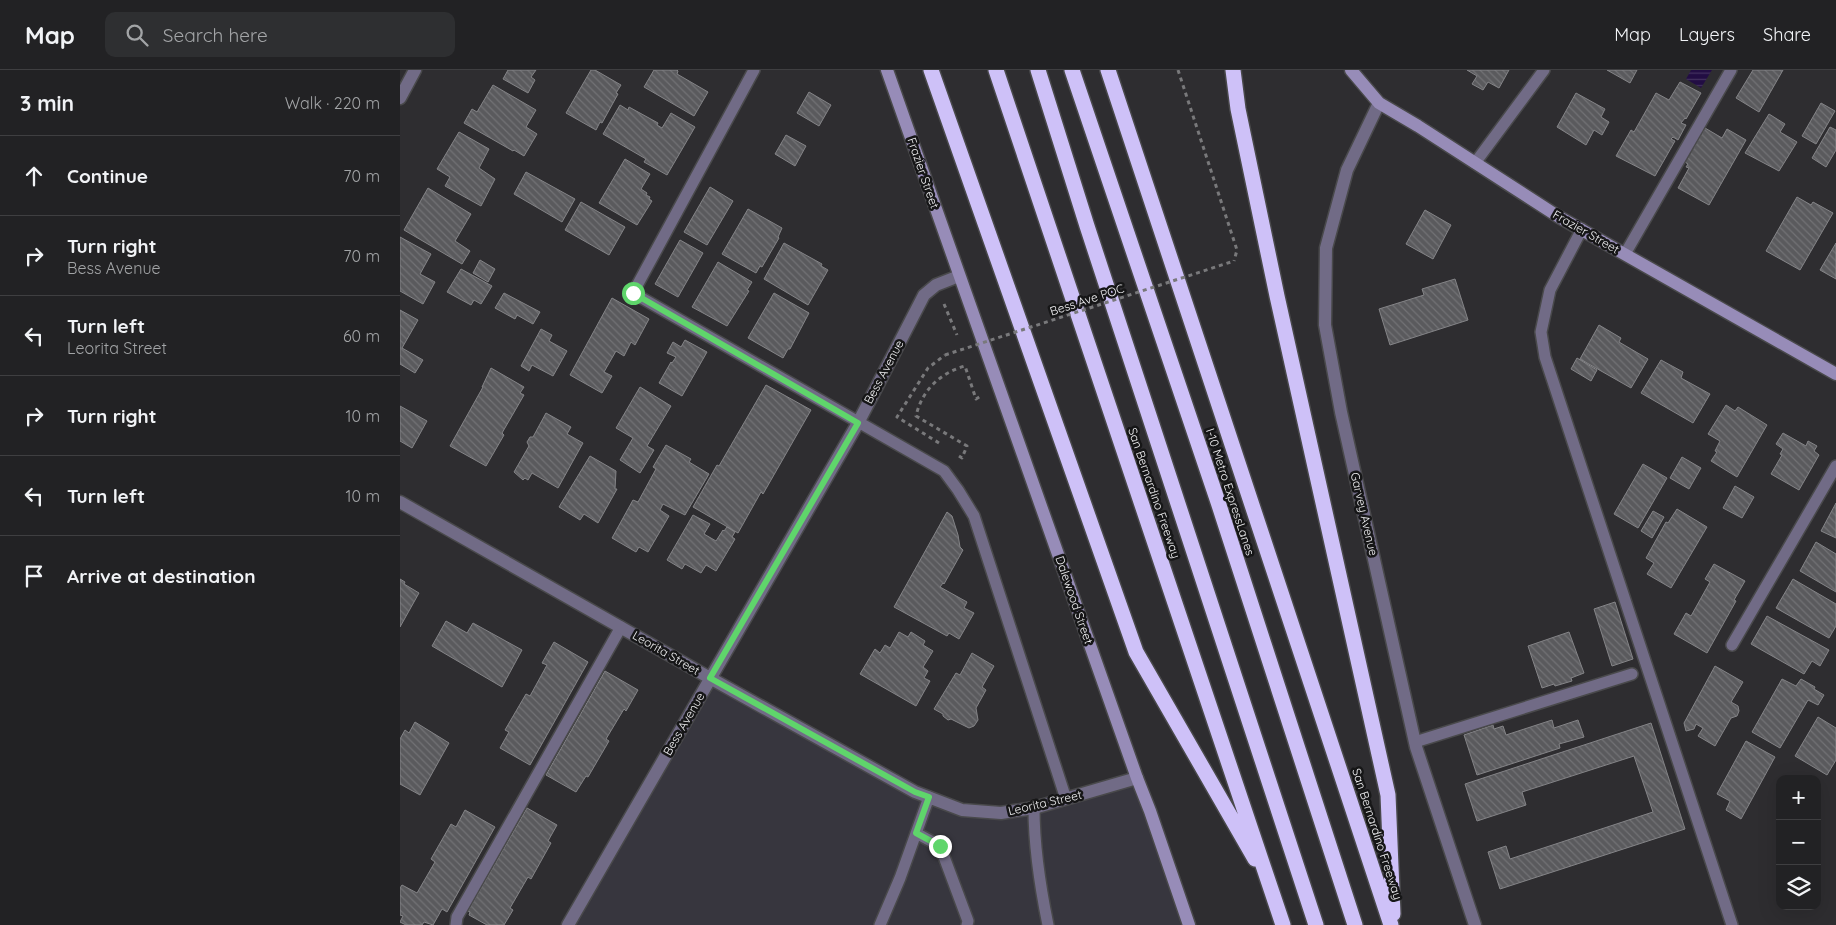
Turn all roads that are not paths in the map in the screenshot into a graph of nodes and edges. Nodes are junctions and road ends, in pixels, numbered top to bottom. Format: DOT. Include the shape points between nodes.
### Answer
graph roads {
  1 [pos="416,70"];
  2 [pos="754,70"];
  3 [pos="887,70"];
  4 [pos="931,70"];
  5 [pos="996,70"];
  6 [pos="1038,70"];
  7 [pos="1072,70"];
  8 [pos="1108,70"];
  9 [pos="1233,70"];
  10 [pos="1351,70"];
  11 [pos="1544,70"];
  12 [pos="1731,70"];
  13 [pos="400,98"];
  14 [pos="1379,103"];
  15 [pos="1475,163"];
  16 [pos="1582,230"];
  17 [pos="1625,254"];
  18 [pos="959,276"];
  19 [pos="1836,374"];
  20 [pos="858,423"];
  21 [pos="1836,466"];
  22 [pos="400,502"];
  23 [pos="621,627"];
  24 [pos="1732,645"];
  25 [pos="1632,674"];
  26 [pos="710,678"];
  27 [pos="1415,742"];
  28 [pos="1137,778"];
  29 [pos="929,797"];
  30 [pos="1066,799"];
  31 [pos="1034,808"];
  32 [pos="916,833"];
  33 [pos="1272,890"];
  34 [pos="456,925"];
  35 [pos="568,925"];
  36 [pos="880,925"];
  37 [pos="967,925"];
  38 [pos="1048,925"];
  39 [pos="1189,925"];
  40 [pos="1283,925"];
  41 [pos="1316,925"];
  42 [pos="1354,925"];
  43 [pos="1392,925"];
  44 [pos="1475,925"];
  45 [pos="1732,925"];
  1 -- 13 [label="street"];
  2 -- 20 [label="lane" via="633,293"];
  3 -- 18 [label="street, Frazier Street"];
  4 -- 33 [label="highway" via="1136,652"];
  5 -- 33 [label="highway, San Bernardino Freeway"];
  6 -- 41 [label="highway"];
  7 -- 42 [label="highway, I-10 Metro ExpressLanes" via="1218,502"];
  8 -- 43 [label="highway, San Bernardino Freeway"];
  9 -- 43 [label="highway" via="1238,109 1277,296 1388,795"];
  10 -- 14 [label="street, Frazier Street"];
  11 -- 15 [label="lane"];
  12 -- 17 [label="lane"];
  14 -- 15 [label="street, Frazier Street"];
  14 -- 27 [label="street, Garvey Avenue" via="1347,170 1326,248 1325,325"];
  15 -- 16 [label="street, Frazier Street"];
  16 -- 17 [label="street, Frazier Street"];
  16 -- 45 [label="lane" via="1550,290 1541,332 1545,357"];
  17 -- 19 [label="street, Frazier Street"];
  18 -- 20 [label="street, Bess Avenue" via="936,285 924,295"];
  18 -- 28 [label="street, Dalewood Street"];
  20 -- 26 [label="street, Bess Avenue"];
  20 -- 30 [label="lane" via="944,471 974,516"];
  21 -- 24 [label="lane"];
  22 -- 23 [label="street, Leorita Street"];
  23 -- 26 [label="street, Leorita Street"];
  23 -- 34 [label="lane" via="462,909"];
  25 -- 27 [label="lane"];
  26 -- 29 [label="street, Leorita Street"];
  26 -- 35 [label="street, Bess Avenue"];
  27 -- 44 [label="street, Garvey Avenue"];
  28 -- 30 [label="street, Leorita Street"];
  28 -- 39 [label="street, Dalewood Street"];
  29 -- 31 [label="street, Leorita Street" via="962,810 1001,813"];
  29 -- 32 [label="lane"];
  30 -- 31 [label="street, Leorita Street"];
  31 -- 38 [label="lane" via="1034,837"];
  32 -- 36 [label="lane"];
  32 -- 37 [label="lane" via="940,846"];
  33 -- 40 [label="highway, San Bernardino Freeway"];
}
